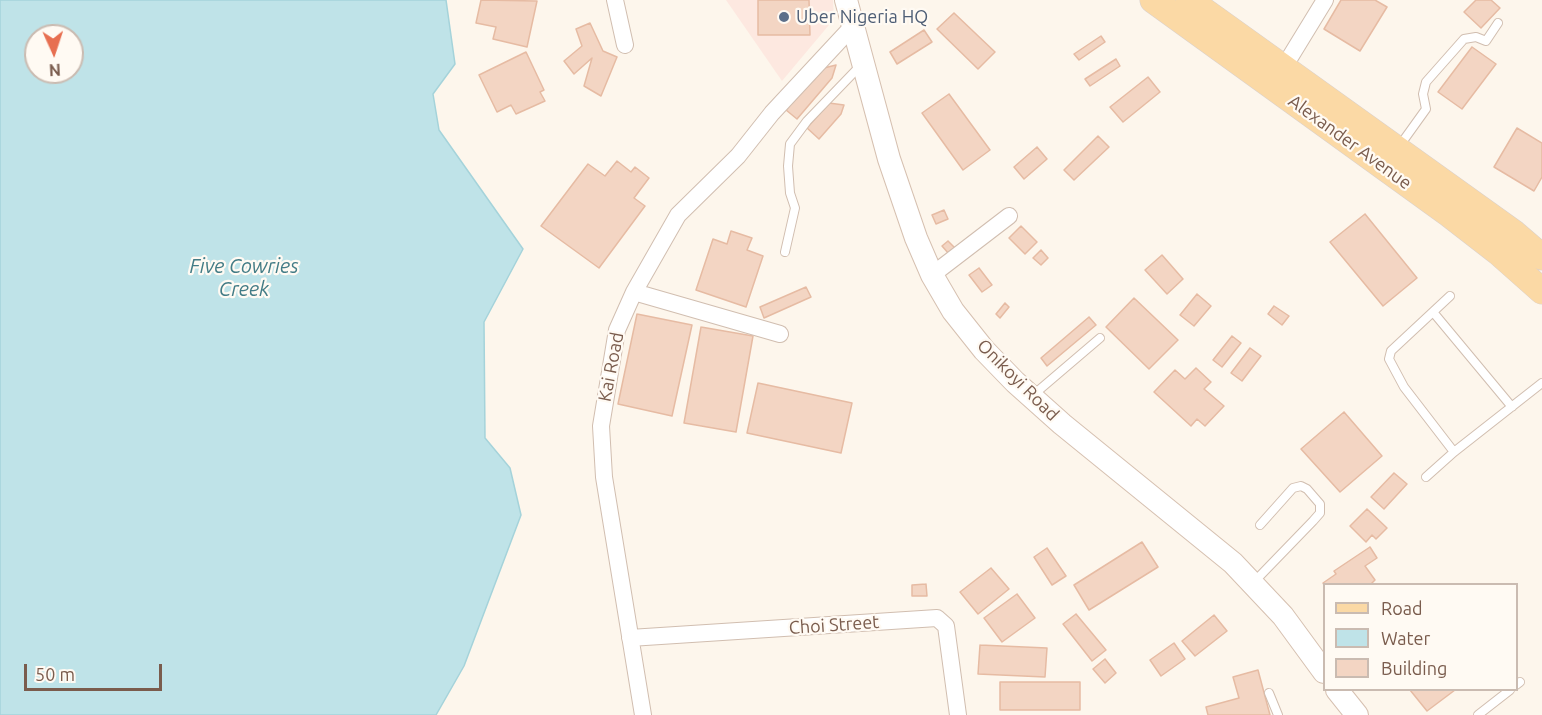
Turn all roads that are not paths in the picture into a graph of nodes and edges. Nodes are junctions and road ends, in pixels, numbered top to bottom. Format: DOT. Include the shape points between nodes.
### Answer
graph roads {
  1 [pos="615,0"];
  2 [pos="846,0"];
  3 [pos="1153,0"];
  4 [pos="1189,0"];
  5 [pos="1325,0"];
  6 [pos="1498,23"];
  7 [pos="852,27"];
  8 [pos="625,45"];
  9 [pos="863,62"];
  10 [pos="1284,67"];
  11 [pos="1396,151"];
  12 [pos="1009,216"];
  13 [pos="1540,251"];
  14 [pos="785,252"];
  15 [pos="932,275"];
  16 [pos="1542,291"];
  17 [pos="634,292"];
  18 [pos="1450,296"];
  19 [pos="1433,312"];
  20 [pos="780,334"];
  21 [pos="1100,338"];
  22 [pos="1542,383"];
  23 [pos="1032,397"];
  24 [pos="1512,406"];
  25 [pos="1454,452"];
  26 [pos="1426,477"];
  27 [pos="1260,525"];
  28 [pos="1253,583"];
  29 [pos="630,638"];
  30 [pos="1323,671"];
  31 [pos="1338,691"];
  32 [pos="1509,691"];
  33 [pos="1269,693"];
  34 [pos="1354,714"];
  35 [pos="643,715"];
  36 [pos="958,715"];
  37 [pos="1278,715"];
  38 [pos="1478,715"];
  1 -- 8 [label="street"];
  2 -- 7 [label="street, Onikoyi Road"];
  3 -- 16 [label="main road, Alexander Avenue" via="1457,220"];
  4 -- 10 [label="main road, Alexander Avenue"];
  5 -- 10 [label="street"];
  6 -- 11 [label="lane" via="1486,40 1464,39 1426,82 1426,108"];
  7 -- 9 [label="street, Onikoyi Road"];
  7 -- 17 [label="street, Kai Road" via="738,156 678,215"];
  9 -- 14 [label="lane" via="790,144 788,175 795,208"];
  9 -- 15 [label="street, Onikoyi Road" via="889,159"];
  10 -- 11 [label="main road, Alexander Avenue"];
  11 -- 13 [label="main road, Alexander Avenue"];
  12 -- 15 [label="street"];
  15 -- 23 [label="street, Onikoyi Road" via="953,311 984,350"];
  17 -- 20 [label="street"];
  17 -- 29 [label="street, Kai Road" via="617,330 601,426 604,477"];
  18 -- 19 [label="lane"];
  19 -- 24 [label="lane"];
  19 -- 25 [label="lane" via="1391,351 1389,359 1404,387"];
  21 -- 23 [label="lane"];
  22 -- 24 [label="lane"];
  23 -- 28 [label="street, Onikoyi Road"];
  24 -- 25 [label="lane"];
  25 -- 26 [label="lane"];
  27 -- 28 [label="lane" via="1293,488 1307,489 1320,504 1320,513"];
  28 -- 30 [label="street, Onikoyi Road"];
  29 -- 35 [label="street, Kai Road"];
  29 -- 36 [label="street, Choi Street" via="937,618 946,626"];
  31 -- 34 [label="street"];
  32 -- 38 [label="lane"];
  33 -- 37 [label="lane"];
}
